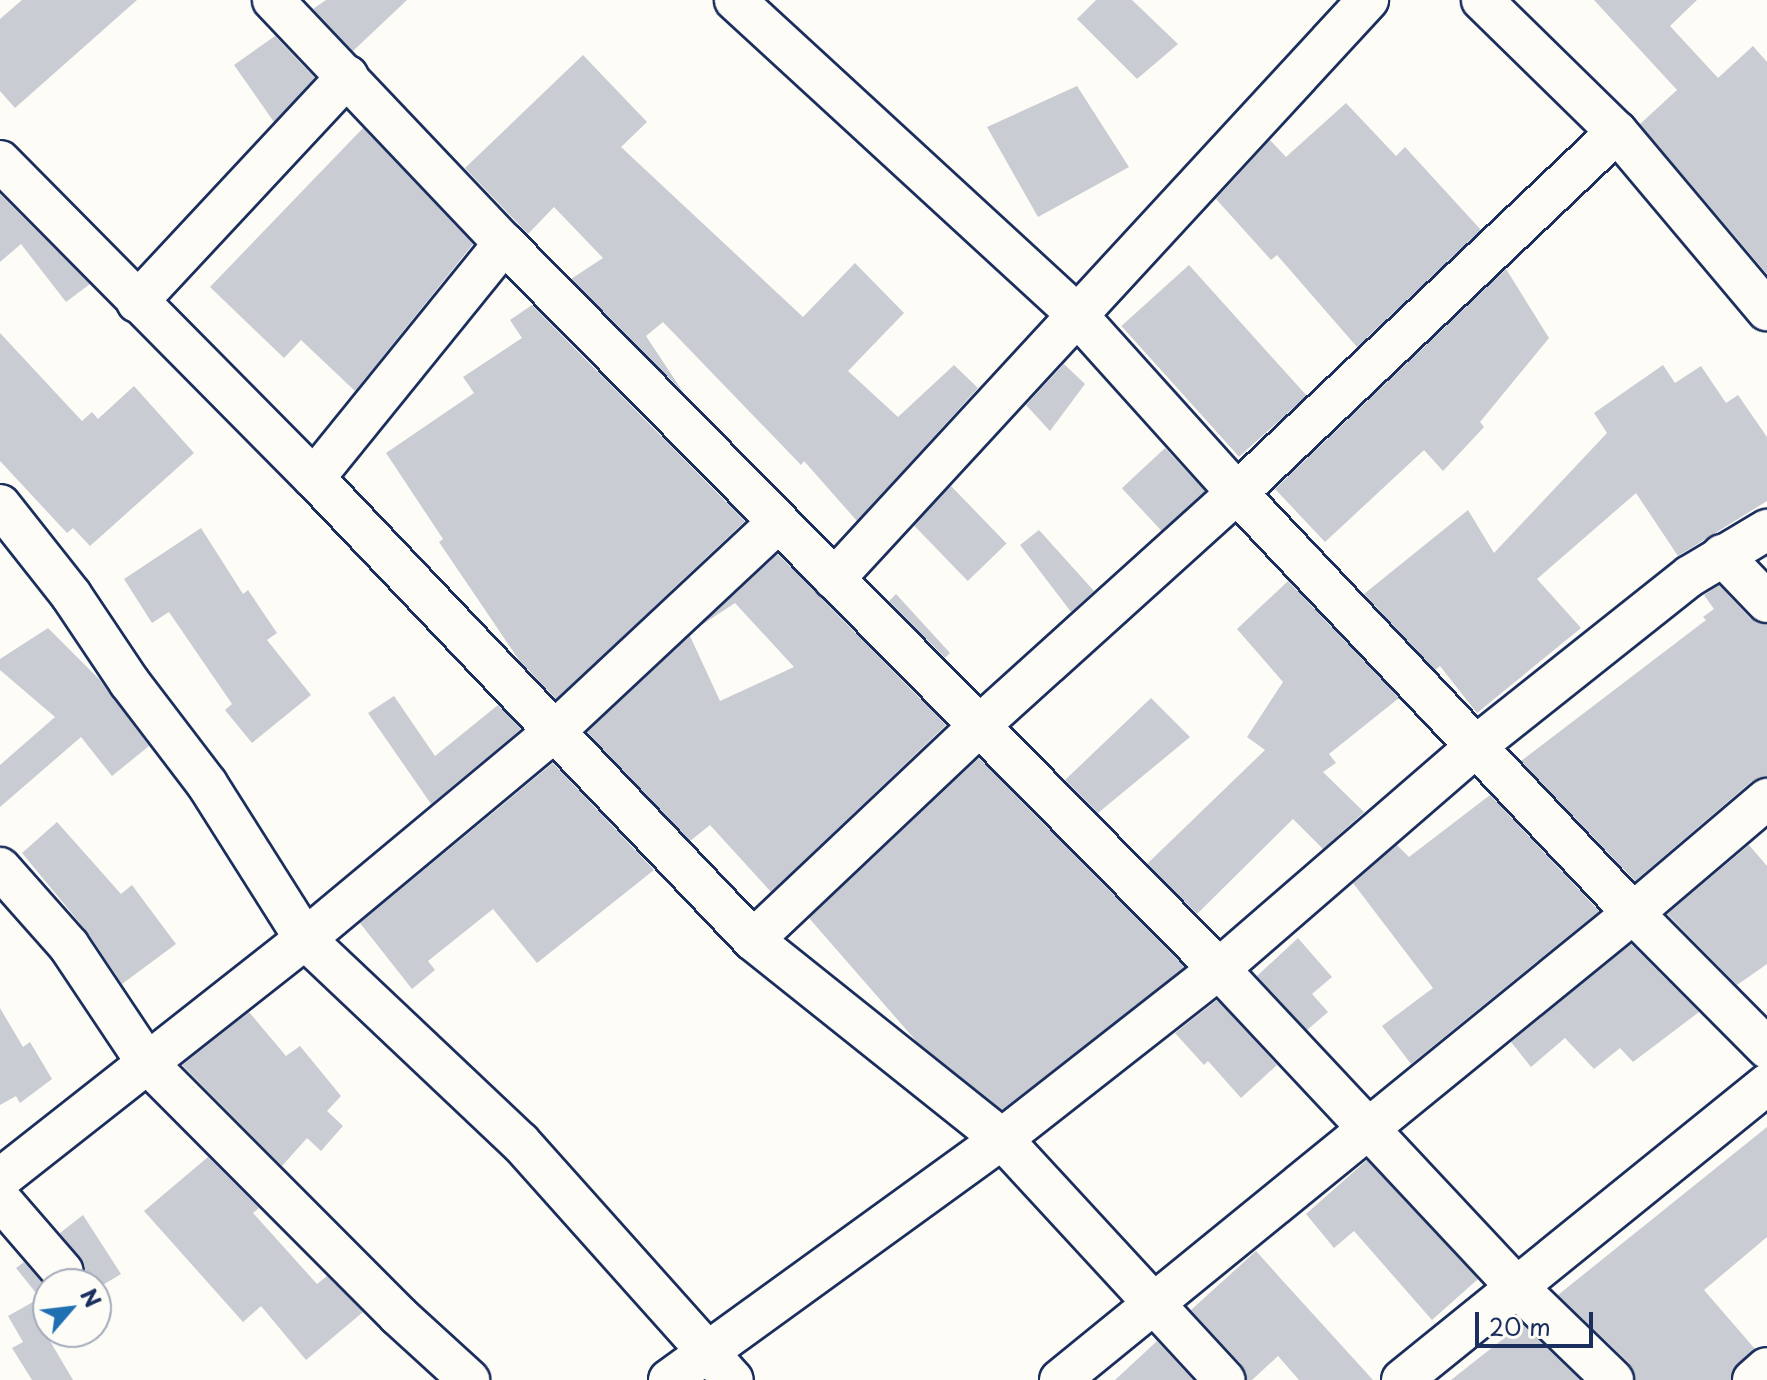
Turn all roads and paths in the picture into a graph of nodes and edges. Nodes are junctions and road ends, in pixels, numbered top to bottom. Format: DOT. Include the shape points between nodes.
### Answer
graph roads {
  1 [pos="273,0"];
  2 [pos="735,0"];
  3 [pos="1368,0"];
  4 [pos="1482,0"];
  5 [pos="348,76"];
  6 [pos="1617,132"];
  7 [pos="0,161"];
  8 [pos="504,243"];
  9 [pos="137,302"];
  10 [pos="1767,310"];
  11 [pos="1076,314"];
  12 [pos="314,478"];
  13 [pos="1237,493"];
  14 [pos="0,505"];
  15 [pos="778,522"];
  16 [pos="1767,530"];
  17 [pos="1722,555"];
  18 [pos="834,579"];
  19 [pos="1767,602"];
  20 [pos="979,726"];
  21 [pos="556,730"];
  22 [pos="1476,746"];
  23 [pos="1767,799"];
  24 [pos="0,868"];
  25 [pos="1633,913"];
  26 [pos="305,939"];
  27 [pos="753,940"];
  28 [pos="1219,969"];
  29 [pos="1767,1048"];
  30 [pos="147,1063"];
  31 [pos="1767,1084"];
  32 [pos="1367,1127"];
  33 [pos="1002,1139"];
  34 [pos="0,1179"];
  35 [pos="0,1199"];
  36 [pos="60,1268"];
  37 [pos="1516,1286"];
  38 [pos="1153,1307"];
  39 [pos="721,1366"];
  40 [pos="1767,1368"];
  41 [pos="469,1380"];
  42 [pos="669,1380"];
  43 [pos="1060,1380"];
  44 [pos="1224,1380"];
  45 [pos="1402,1380"];
  46 [pos="1613,1380"];
  47 [pos="1753,1380"];
  1 -- 5 [label="street"];
  2 -- 11 [label="street"];
  3 -- 11 [label="street"];
  4 -- 6 [label="street"];
  5 -- 8 [label="street"];
  5 -- 9 [label="street"];
  6 -- 10 [label="street"];
  6 -- 13 [label="street"];
  7 -- 9 [label="street"];
  8 -- 12 [label="street"];
  8 -- 15 [label="street"];
  9 -- 12 [label="street"];
  11 -- 13 [label="street"];
  11 -- 18 [label="street"];
  12 -- 21 [label="street"];
  13 -- 20 [label="street"];
  13 -- 22 [label="street"];
  14 -- 26 [label="street" via="207,784"];
  15 -- 18 [label="street"];
  15 -- 21 [label="street"];
  16 -- 17 [label="street"];
  17 -- 19 [label="street"];
  17 -- 22 [label="street"];
  18 -- 20 [label="street"];
  20 -- 27 [label="street"];
  20 -- 28 [label="street"];
  21 -- 26 [label="street"];
  21 -- 27 [label="street"];
  22 -- 25 [label="street"];
  22 -- 28 [label="street"];
  23 -- 25 [label="street"];
  24 -- 30 [label="street" via="69,946"];
  25 -- 29 [label="street"];
  25 -- 32 [label="street"];
  26 -- 30 [label="street"];
  26 -- 39 [label="street" via="520,1142"];
  27 -- 33 [label="street"];
  28 -- 32 [label="street"];
  28 -- 33 [label="street"];
  30 -- 34 [label="street"];
  30 -- 41 [label="street"];
  31 -- 37 [label="street"];
  32 -- 37 [label="street"];
  32 -- 38 [label="street"];
  33 -- 38 [label="street"];
  33 -- 39 [label="street"];
  35 -- 36 [label="street"];
  37 -- 45 [label="street"];
  37 -- 46 [label="street"];
  38 -- 43 [label="street"];
  38 -- 44 [label="street"];
  39 -- 42 [label="street"];
  40 -- 47 [label="street"];
}
